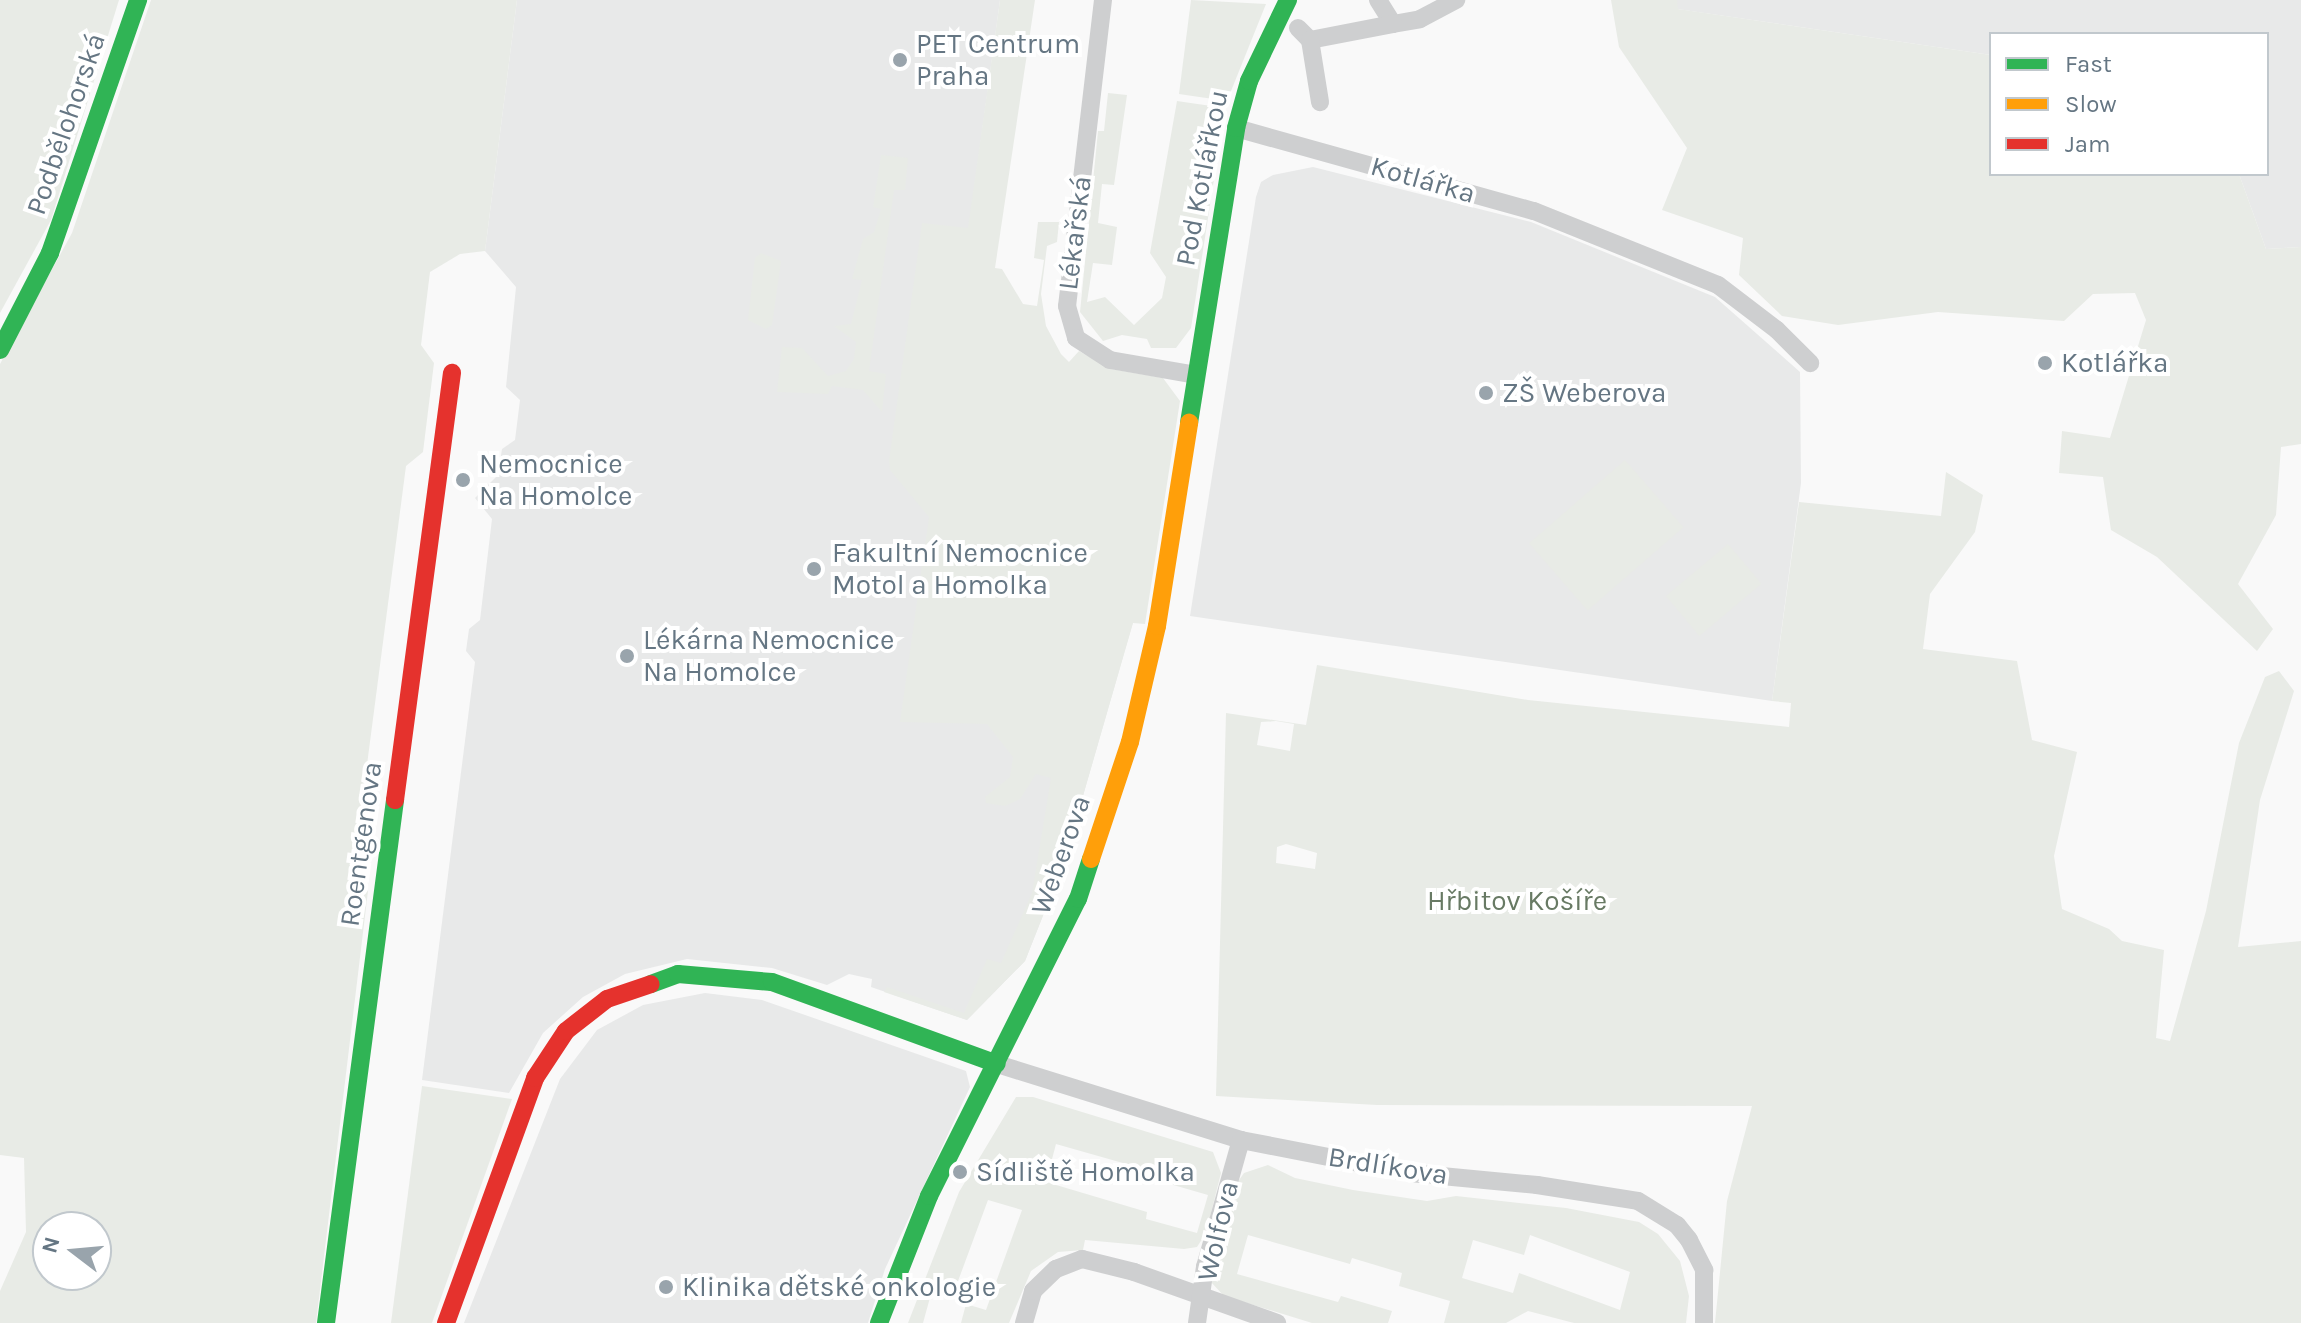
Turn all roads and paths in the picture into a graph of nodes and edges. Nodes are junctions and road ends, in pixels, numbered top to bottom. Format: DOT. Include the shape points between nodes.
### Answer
graph roads {
  1 [pos="138,0"];
  2 [pos="1103,0"];
  3 [pos="1288,0"];
  4 [pos="1378,0"];
  5 [pos="1456,0"];
  6 [pos="1393,24"];
  7 [pos="1320,102"];
  8 [pos="1236,128"];
  9 [pos="0,350"];
  10 [pos="1810,363"];
  11 [pos="452,373"];
  12 [pos="1196,375"];
  13 [pos="997,1064"];
  14 [pos="1241,1140"];
  15 [pos="1202,1300"];
  16 [pos="326,1323"];
  17 [pos="446,1323"];
  18 [pos="879,1323"];
  19 [pos="1024,1323"];
  20 [pos="1197,1323"];
  21 [pos="1277,1323"];
  22 [pos="1704,1323"];
  1 -- 9 [label="street, Podbělohorská" via="50,253"];
  2 -- 12 [label="street, Lékařská" via="1067,306 1076,338 1110,360"];
  3 -- 8 [label="street, Pod Kotlářkou" via="1249,81"];
  4 -- 6 [label="street"];
  5 -- 6 [label="street" via="1420,19"];
  6 -- 7 [label="street" via="1304,34"];
  8 -- 10 [label="street, Kotlářka" via="1534,211 1718,285"];
  8 -- 12 [label="street, Pod Kotlářkou"];
  11 -- 16 [label="street, Roentgenova"];
  12 -- 13 [label="street, Weberova" via="1157,626 1130,742 1078,899"];
  13 -- 14 [label="street, Brdlíkova"];
  13 -- 17 [label="street" via="772,982 678,974 607,999 566,1031 535,1078"];
  13 -- 18 [label="street, Weberova" via="929,1196"];
  14 -- 15 [label="street, Wolfova" via="1205,1267"];
  14 -- 22 [label="street, Brdlíkova" via="1410,1173 1638,1201 1677,1225 1704,1270"];
  15 -- 19 [label="street" via="1134,1272 1082,1259 1056,1269 1033,1291"];
  15 -- 20 [label="street, Wolfova"];
  15 -- 21 [label="street"];
}
